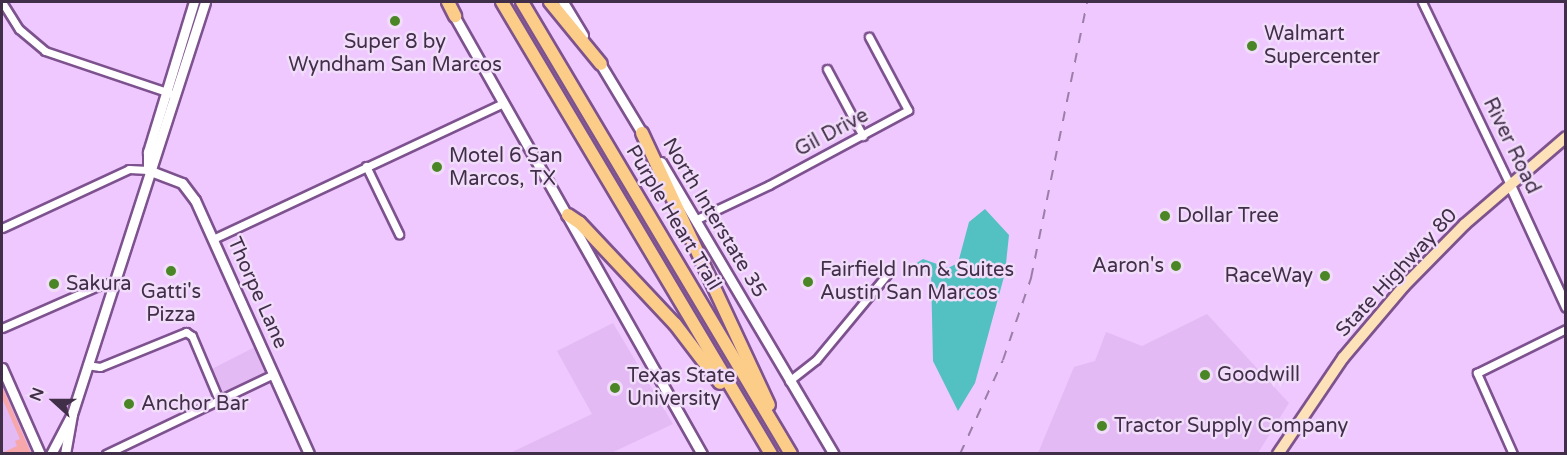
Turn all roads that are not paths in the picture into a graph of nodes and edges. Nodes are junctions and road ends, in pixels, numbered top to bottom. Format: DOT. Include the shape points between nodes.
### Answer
graph roads {
  1 [pos="2,2"];
  2 [pos="194,2"];
  3 [pos="205,2"];
  4 [pos="447,2"];
  5 [pos="502,2"];
  6 [pos="522,2"];
  7 [pos="550,2"];
  8 [pos="563,2"];
  9 [pos="1422,2"];
  10 [pos="455,16"];
  11 [pos="188,21"];
  12 [pos="869,38"];
  13 [pos="601,64"];
  14 [pos="827,69"];
  15 [pos="184,72"];
  16 [pos="171,93"];
  17 [pos="503,103"];
  18 [pos="642,133"];
  19 [pos="863,136"];
  20 [pos="1566,137"];
  21 [pos="366,166"];
  22 [pos="148,170"];
  23 [pos="1510,185"];
  24 [pos="568,215"];
  25 [pos="697,219"];
  26 [pos="2,228"];
  27 [pos="399,234"];
  28 [pos="213,239"];
  29 [pos="889,272"];
  30 [pos="112,283"];
  31 [pos="1566,307"];
  32 [pos="2,328"];
  33 [pos="1566,329"];
  34 [pos="87,365"];
  35 [pos="2,368"];
  36 [pos="274,374"];
  37 [pos="789,381"];
  38 [pos="219,400"];
  39 [pos="72,414"];
  40 [pos="789,450"];
  41 [pos="40,453"];
  42 [pos="51,453"];
  43 [pos="67,453"];
  44 [pos="106,453"];
  45 [pos="309,453"];
  46 [pos="702,453"];
  47 [pos="765,453"];
  48 [pos="771,453"];
  49 [pos="834,453"];
  50 [pos="1278,453"];
  51 [pos="1513,453"];
  1 -- 16 [label="street" via="20,29 45,51"];
  2 -- 11 [label="main road"];
  3 -- 15 [label="main road"];
  4 -- 10 [label="highway"];
  5 -- 48 [label="highway, Purple Heart Trail"];
  6 -- 40 [label="highway, Purple Heart Trail"];
  7 -- 13 [label="highway"];
  8 -- 13 [label="main road, North Interstate 35"];
  9 -- 23 [label="street, River Road"];
  10 -- 17 [label="main road"];
  11 -- 15 [label="main road" via="192,28 181,66"];
  11 -- 16 [label="main road"];
  12 -- 19 [label="street, Gil Drive" via="908,110"];
  13 -- 18 [label="main road, North Interstate 35"];
  14 -- 19 [label="street"];
  15 -- 16 [label="main road"];
  16 -- 22 [label="main road" via="148,152"];
  17 -- 21 [label="street"];
  17 -- 24 [label="main road"];
  18 -- 25 [label="main road, North Interstate 35"];
  18 -- 40 [label="highway"];
  19 -- 25 [label="street, Gil Drive"];
  20 -- 23 [label="main road, State Highway 80"];
  21 -- 27 [label="street"];
  21 -- 28 [label="street"];
  22 -- 26 [label="street" via="129,169"];
  22 -- 28 [label="main road, Thorpe Lane" via="171,177 189,190"];
  22 -- 30 [label="main road"];
  23 -- 31 [label="main road, River Road"];
  23 -- 50 [label="main road, State Highway 80" via="1436,252 1371,324 1316,395"];
  24 -- 46 [label="main road"];
  24 -- 47 [label="highway" via="580,223 686,337"];
  25 -- 37 [label="main road, North Interstate 35"];
  28 -- 36 [label="main road, Thorpe Lane"];
  29 -- 37 [label="street" via="816,360"];
  30 -- 32 [label="street"];
  30 -- 34 [label="main road"];
  33 -- 51 [label="street" via="1477,373"];
  34 -- 38 [label="street" via="100,367 186,332 192,336"];
  34 -- 39 [label="main road"];
  35 -- 41 [label="main road"];
  36 -- 38 [label="street"];
  36 -- 45 [label="main road, Thorpe Lane"];
  37 -- 49 [label="main road, North Interstate 35"];
  38 -- 44 [label="street"];
  39 -- 42 [label="main road"];
  39 -- 43 [label="main road"];
}
